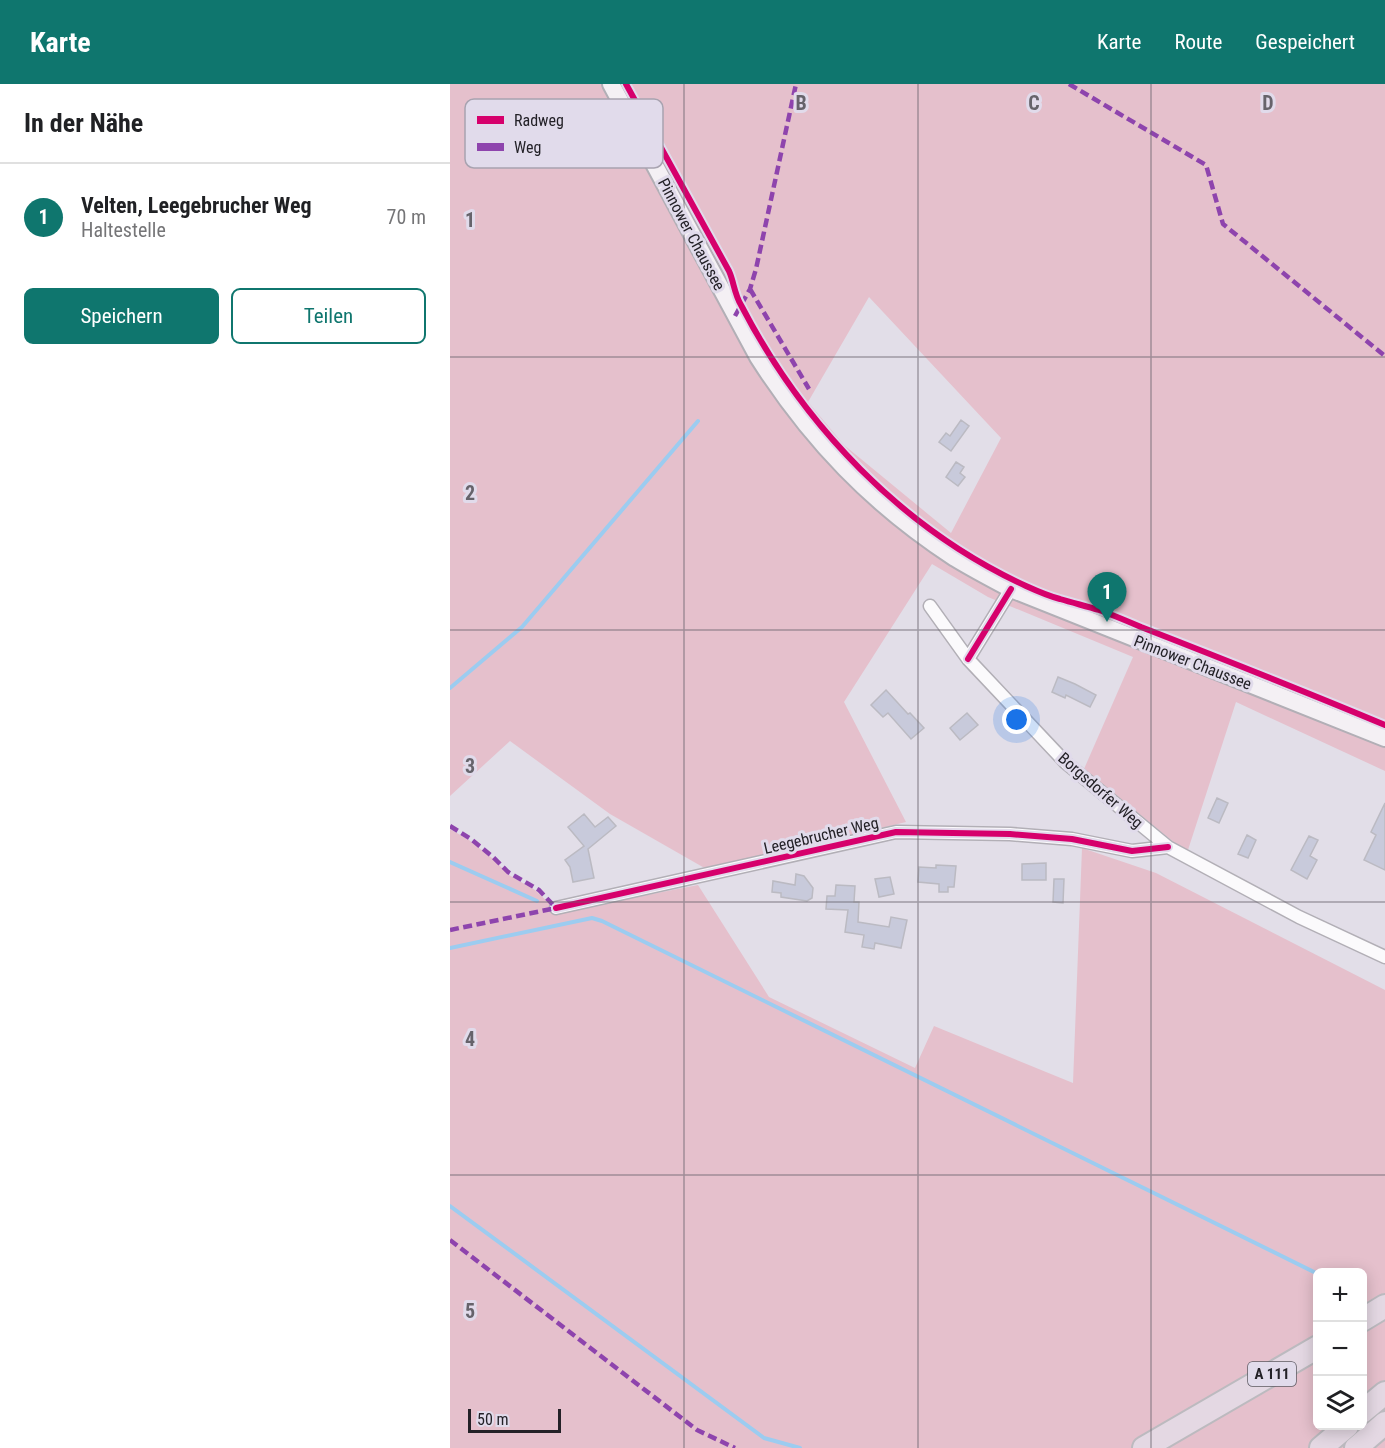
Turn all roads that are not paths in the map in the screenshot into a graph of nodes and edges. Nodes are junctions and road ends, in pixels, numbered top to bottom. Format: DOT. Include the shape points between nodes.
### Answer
graph roads {
  1 [pos="611,84"];
  2 [pos="619,99"];
  3 [pos="656,168"];
  4 [pos="1011,589"];
  5 [pos="930,606"];
  6 [pos="968,659"];
  7 [pos="1385,738"];
  8 [pos="1168,847"];
  9 [pos="556,908"];
  10 [pos="1385,957"];
  11 [pos="1385,1306"];
  12 [pos="1367,1317"];
  13 [pos="1313,1349"];
  14 [pos="1385,1393"];
  15 [pos="1367,1408"];
  16 [pos="1385,1423"];
  17 [pos="1341,1430"];
  18 [pos="1144,1448"];
  19 [pos="1321,1448"];
  20 [pos="1356,1448"];
  1 -- 2 [label="main road, Pinnower Chaussee"];
  3 -- 4 [label="main road, Pinnower Chaussee" via="758,357 805,425 892,512 957,559"];
  4 -- 6 [label="street"];
  4 -- 7 [label="main road, Pinnower Chaussee"];
  5 -- 6 [label="street, Borgsdorfer Weg"];
  6 -- 8 [label="street, Borgsdorfer Weg" via="1066,763"];
  8 -- 9 [label="street, Leegebrucher Weg" via="1132,851 1062,838 896,832"];
  8 -- 10 [label="street, Borgsdorfer Weg" via="1299,917"];
  11 -- 12 [label="highway"];
  13 -- 18 [label="highway, A 111"];
  14 -- 15 [label="highway"];
  16 -- 20 [label="highway"];
  17 -- 19 [label="highway"];
}
